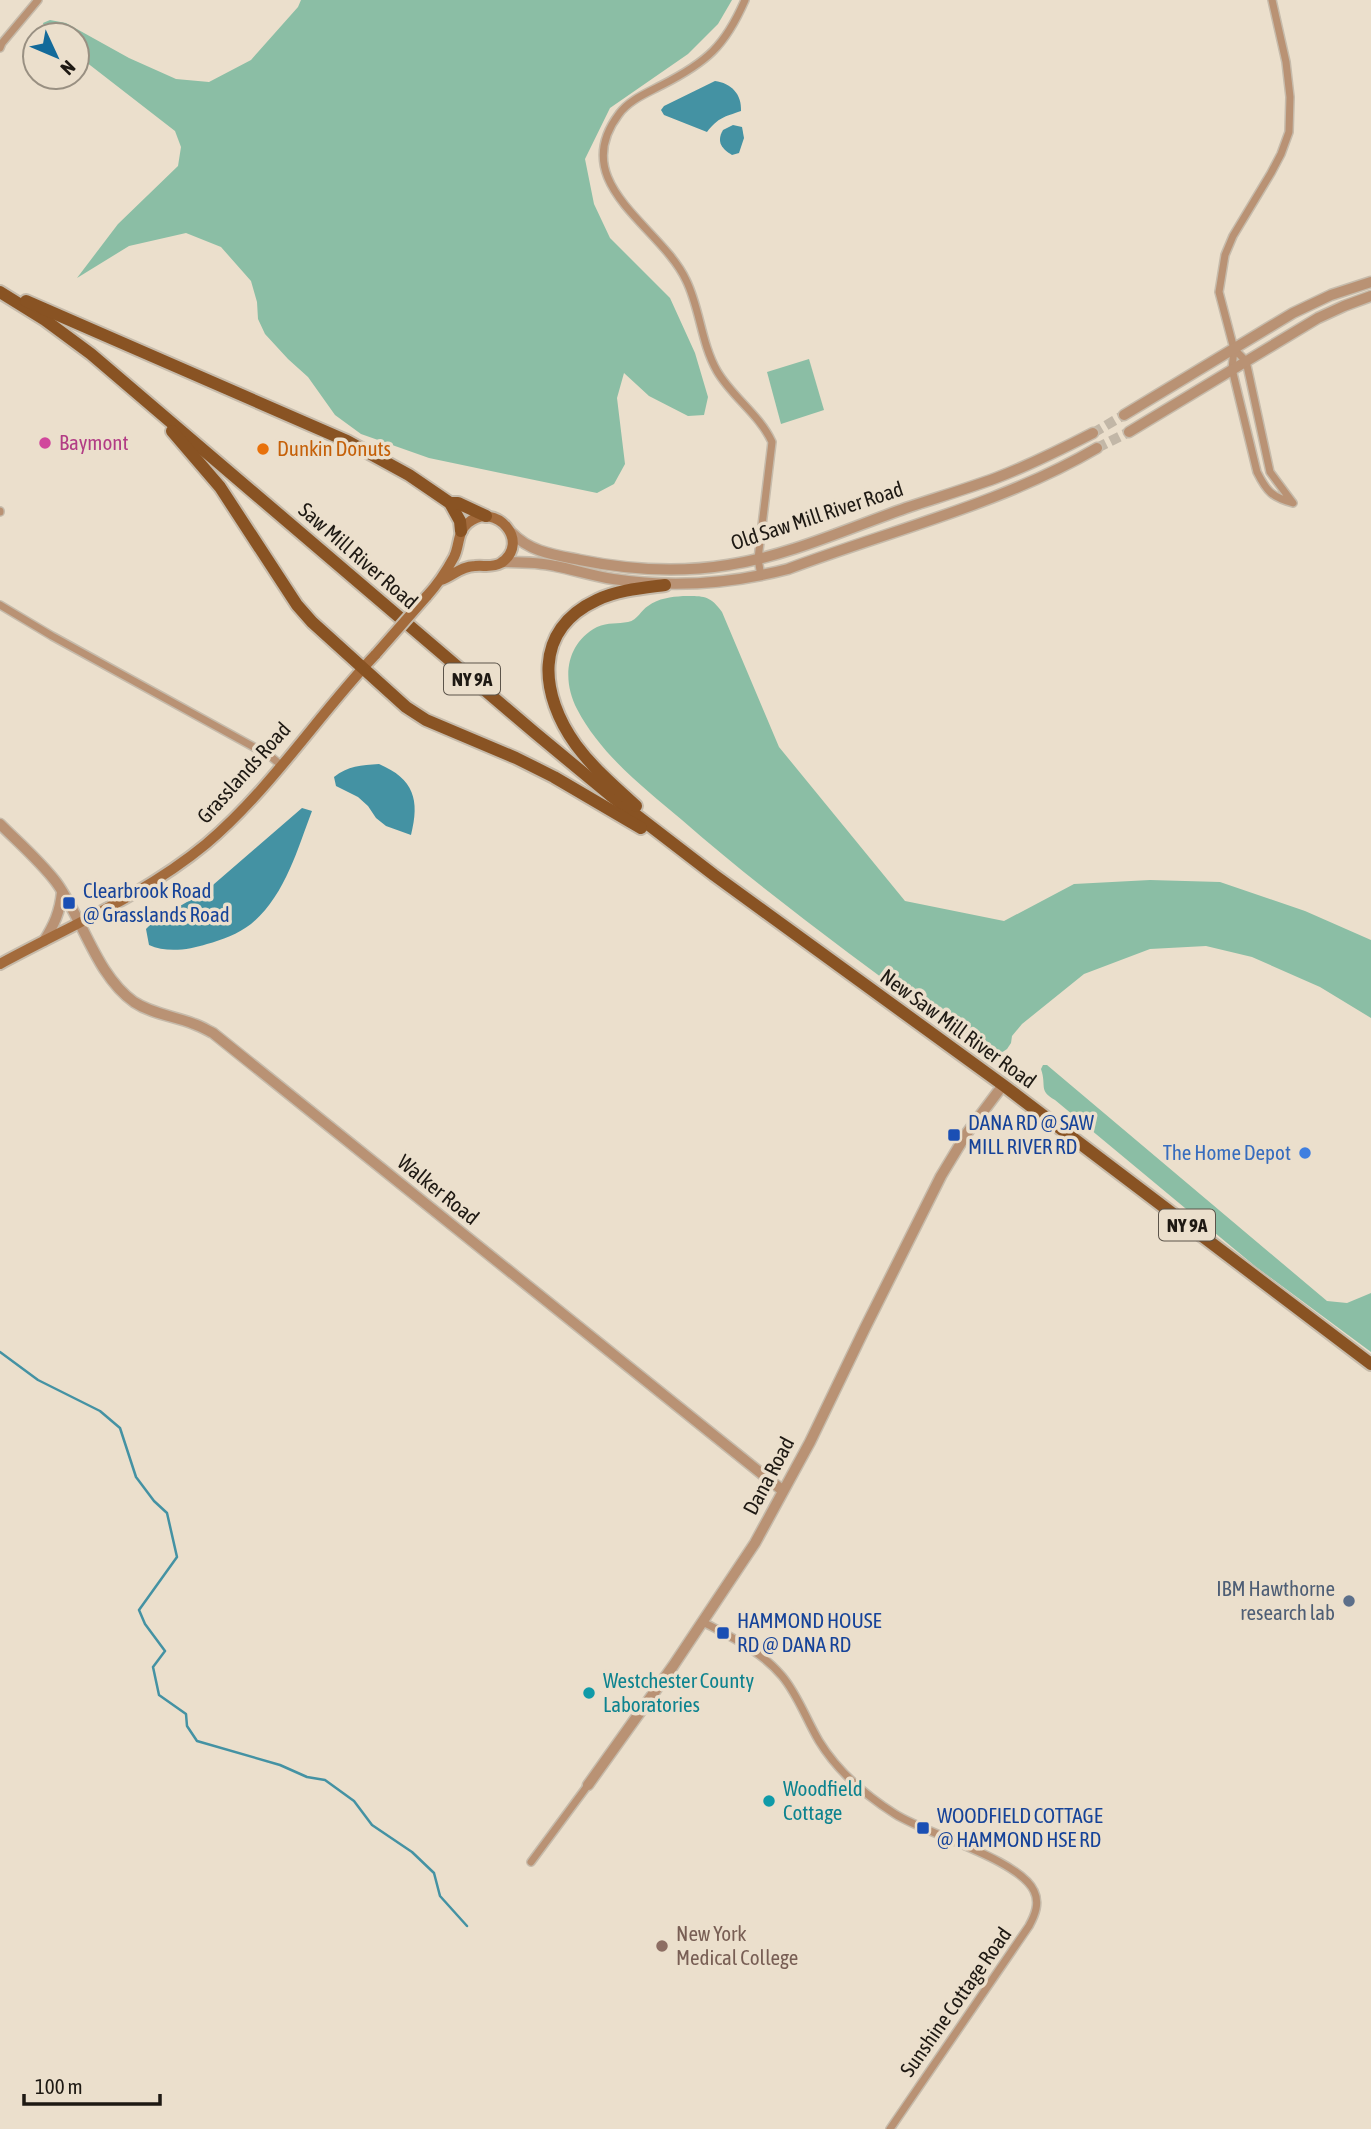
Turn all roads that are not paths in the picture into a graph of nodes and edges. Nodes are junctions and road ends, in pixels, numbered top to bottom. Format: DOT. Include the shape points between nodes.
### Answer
graph roads {
  1 [pos="38,0"];
  2 [pos="745,0"];
  3 [pos="1272,0"];
  4 [pos="0,48"];
  5 [pos="1371,282"];
  6 [pos="0,291"];
  7 [pos="1371,296"];
  8 [pos="118,340"];
  9 [pos="1234,349"];
  10 [pos="90,354"];
  11 [pos="1246,360"];
  12 [pos="1232,369"];
  13 [pos="122,381"];
  14 [pos="1124,415"];
  15 [pos="1129,432"];
  16 [pos="1093,433"];
  17 [pos="1097,448"];
  18 [pos="450,503"];
  19 [pos="486,516"];
  20 [pos="461,531"];
  21 [pos="512,534"];
  22 [pos="458,545"];
  23 [pos="758,559"];
  24 [pos="502,562"];
  25 [pos="477,565"];
  26 [pos="761,576"];
  27 [pos="441,580"];
  28 [pos="665,585"];
  29 [pos="0,605"];
  30 [pos="363,667"];
  31 [pos="281,765"];
  32 [pos="0,824"];
  33 [pos="687,855"];
  34 [pos="62,892"];
  35 [pos="81,923"];
  36 [pos="44,942"];
  37 [pos="0,964"];
  38 [pos="1003,1085"];
  39 [pos="1371,1364"];
  40 [pos="782,1490"];
  41 [pos="703,1622"];
  42 [pos="588,1785"];
  43 [pos="531,1862"];
  44 [pos="890,2129"];
  1 -- 4 [label="street"];
  2 -- 23 [label="street" via="734,25 708,57 621,111 609,129 603,164 615,192 686,279 717,372 772,442"];
  3 -- 9 [label="street" via="1290,97 1289,132 1225,255 1219,292"];
  5 -- 9 [label="street" via="1293,313"];
  6 -- 8 [label="main road"];
  6 -- 10 [label="main road, Saw Mill River Road / NY 9A"];
  7 -- 11 [label="street" via="1318,318"];
  8 -- 10 [label="main road"];
  8 -- 18 [label="main road" via="347,441"];
  9 -- 11 [label="street"];
  9 -- 12 [label="street"];
  9 -- 14 [label="street"];
  10 -- 13 [label="main road, Saw Mill River Road / NY 9A"];
  11 -- 12 [label="street"];
  11 -- 12 [label="street" via="1270,472 1293,503 1276,498 1257,472"];
  12 -- 15 [label="street"];
  13 -- 30 [label="main road" via="220,487 297,605"];
  13 -- 33 [label="main road, Saw Mill River Road / NY 9A" via="525,725"];
  16 -- 23 [label="street, Old Saw Mill River Road" via="998,477"];
  17 -- 26 [label="street, Old Saw Mill River Road" via="1066,467 1008,490"];
  18 -- 19 [label="main road"];
  18 -- 20 [label="main road"];
  19 -- 20 [label="main road" via="471,520"];
  19 -- 21 [label="main road, Old Saw Mill River Road" via="499,519"];
  20 -- 22 [label="main road"];
  21 -- 23 [label="street, Old Saw Mill River Road" via="540,551 627,568 691,569"];
  21 -- 24 [label="main road" via="513,546"];
  22 -- 25 [label="main road"];
  22 -- 27 [label="main road"];
  23 -- 26 [label="street"];
  24 -- 25 [label="main road, Old Saw Mill River Road"];
  24 -- 28 [label="street, Old Saw Mill River Road" via="553,565"];
  25 -- 27 [label="main road, Old Saw Mill River Road"];
  26 -- 28 [label="street, Old Saw Mill River Road"];
  27 -- 30 [label="main road, Grasslands Road, bridge"];
  28 -- 33 [label="main road" via="620,592 578,611 552,643 548,682 564,726 585,756"];
  29 -- 31 [label="street"];
  30 -- 31 [label="main road, Grasslands Road"];
  30 -- 33 [label="main road" via="426,720 554,777"];
  31 -- 35 [label="main road, Grasslands Road" via="206,844"];
  32 -- 34 [label="street, Walker Road"];
  33 -- 38 [label="main road, New Saw Mill River Road / NY 9A"];
  34 -- 35 [label="street, Walker Road"];
  34 -- 36 [label="street" via="55,923"];
  35 -- 36 [label="main road, Grasslands Road"];
  35 -- 40 [label="street, Walker Road" via="106,972 134,1002 213,1033"];
  36 -- 37 [label="main road, Grasslands Road"];
  38 -- 39 [label="main road, New Saw Mill River Road / NY 9A"];
  38 -- 40 [label="street, Dana Road" via="941,1176"];
  40 -- 41 [label="street, Dana Road" via="755,1543"];
  41 -- 42 [label="street, Dana Road"];
  41 -- 44 [label="street, Sunshine Cottage Road" via="770,1662 794,1693 833,1761 862,1791 899,1817 995,1859 1034,1890 1037,1902 1029,1926"];
  42 -- 43 [label="street, Dana Road"];
}
